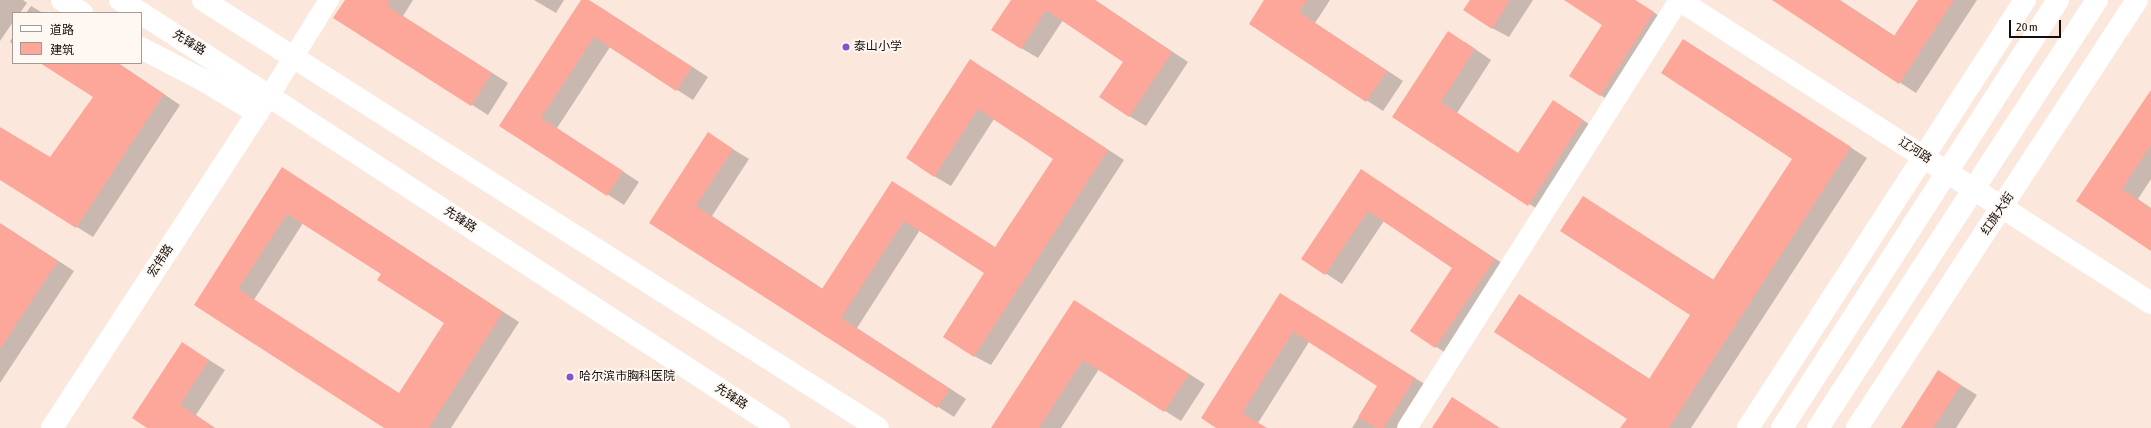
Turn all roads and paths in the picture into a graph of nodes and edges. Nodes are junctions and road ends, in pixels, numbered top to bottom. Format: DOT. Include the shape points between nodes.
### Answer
graph roads {
  1 [pos="62,0"];
  2 [pos="120,0"];
  3 [pos="203,0"];
  4 [pos="329,0"];
  5 [pos="1679,0"];
  6 [pos="1706,0"];
  7 [pos="2025,0"];
  8 [pos="2058,0"];
  9 [pos="2097,0"];
  10 [pos="2138,0"];
  11 [pos="80,12"];
  12 [pos="139,12"];
  13 [pos="142,14"];
  14 [pos="142,49"];
  15 [pos="293,57"];
  16 [pos="270,95"];
  17 [pos="258,113"];
  18 [pos="1928,151"];
  19 [pos="1950,166"];
  20 [pos="1978,183"];
  21 [pos="2006,202"];
  22 [pos="2151,288"];
  23 [pos="2151,303"];
  24 [pos="52,428"];
  25 [pos="778,428"];
  26 [pos="878,428"];
  27 [pos="1407,428"];
  28 [pos="1748,428"];
  29 [pos="1782,428"];
  30 [pos="1818,428"];
  31 [pos="1857,428"];
  1 -- 11 [label="main road"];
  2 -- 12 [label="main road, 先锋路"];
  3 -- 15 [label="main road"];
  4 -- 15 [label="street"];
  5 -- 18 [label="main road, 辽河路"];
  5 -- 27 [label="street"];
  6 -- 18 [label="main road, 辽河路"];
  7 -- 18 [label="main road"];
  8 -- 19 [label="main road"];
  9 -- 20 [label="main road"];
  10 -- 21 [label="main road, 红旗大街"];
  13 -- 16 [label="main road, 先锋路"];
  14 -- 17 [label="main road" via="203,80"];
  15 -- 16 [label="street"];
  15 -- 26 [label="main road"];
  16 -- 17 [label="main road, 宏伟路"];
  16 -- 25 [label="main road, 先锋路"];
  17 -- 24 [label="main road, 宏伟路"];
  18 -- 19 [label="main road, 辽河路"];
  18 -- 28 [label="main road"];
  19 -- 20 [label="main road, 辽河路"];
  19 -- 29 [label="main road"];
  20 -- 21 [label="main road, 辽河路"];
  20 -- 30 [label="main road"];
  21 -- 22 [label="main road, 辽河路"];
  21 -- 23 [label="main road, 辽河路"];
  21 -- 31 [label="main road, 红旗大街"];
}
